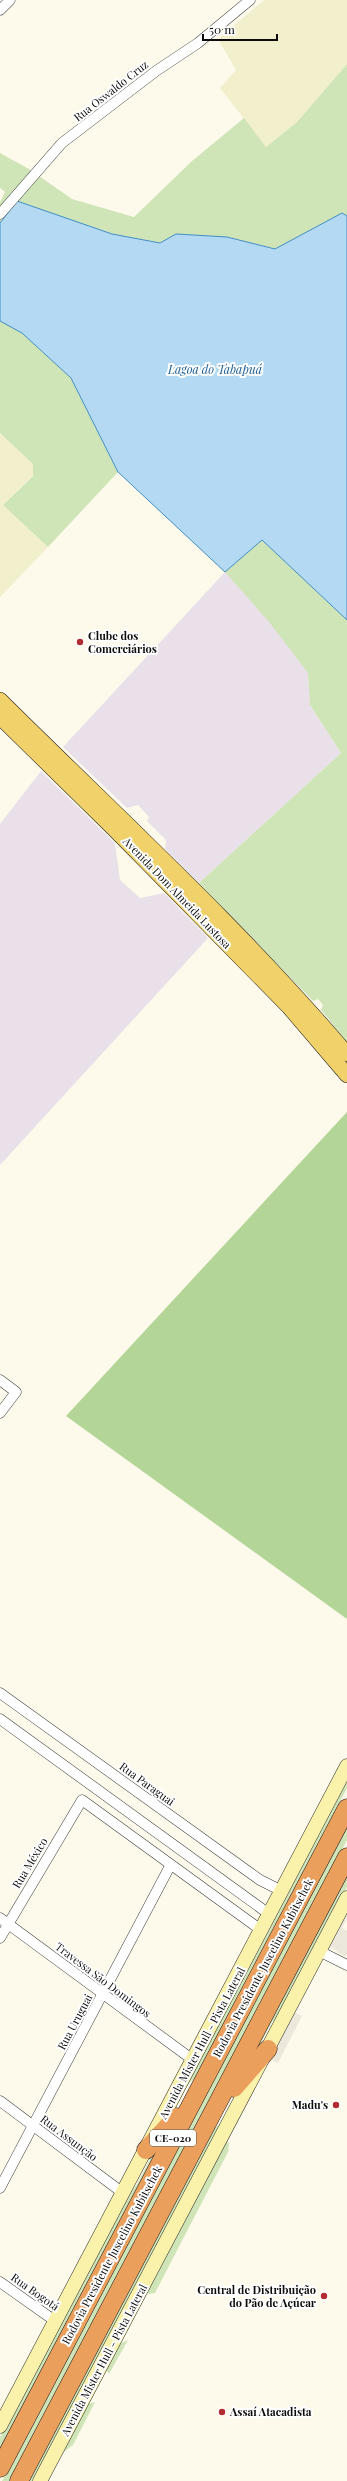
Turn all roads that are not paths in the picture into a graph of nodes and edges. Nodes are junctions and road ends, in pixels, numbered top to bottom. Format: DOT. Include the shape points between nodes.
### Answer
graph roads {
  1 [pos="10,0"];
  2 [pos="250,0"];
  3 [pos="0,10"];
  4 [pos="0,214"];
  5 [pos="0,700"];
  6 [pos="0,717"];
  7 [pos="118,824"];
  8 [pos="162,867"];
  9 [pos="347,1054"];
  10 [pos="347,1075"];
  11 [pos="0,1380"];
  12 [pos="0,1414"];
  13 [pos="0,1693"];
  14 [pos="0,1719"];
  15 [pos="347,1766"];
  16 [pos="347,1808"];
  17 [pos="347,1857"];
  18 [pos="170,1866"];
  19 [pos="282,1891"];
  20 [pos="347,1898"];
  21 [pos="269,1914"];
  22 [pos="4,1921"];
  23 [pos="261,1930"];
  24 [pos="0,1938"];
  25 [pos="319,1951"];
  26 [pos="347,1965"];
  27 [pos="102,1995"];
  28 [pos="268,2049"];
  29 [pos="193,2060"];
  30 [pos="197,2092"];
  31 [pos="0,2101"];
  32 [pos="214,2111"];
  33 [pos="33,2126"];
  34 [pos="146,2150"];
  35 [pos="0,2188"];
  36 [pos="123,2193"];
  37 [pos="0,2282"];
  38 [pos="55,2321"];
  39 [pos="0,2426"];
  40 [pos="0,2468"];
  41 [pos="20,2481"];
  42 [pos="40,2481"];
  1 -- 3 [label="street"];
  2 -- 4 [label="street, Rua Oswaldo Cruz" via="198,43 156,71 62,143"];
  5 -- 7 [label="main road, Avenida Dom Almeida Lustosa"];
  6 -- 7 [label="main road, Avenida Dom Almeida Lustosa" via="42,760"];
  7 -- 8 [label="main road, Avenida Dom Almeida Lustosa"];
  8 -- 9 [label="main road, Avenida Dom Almeida Lustosa" via="313,1014"];
  8 -- 10 [label="main road, Avenida Dom Almeida Lustosa"];
  11 -- 12 [label="street" via="16,1392"];
  13 -- 19 [label="street, Rua Paraguai" via="260,1880"];
  14 -- 21 [label="street"];
  15 -- 19 [label="main road, Avenida Mister Hull - Pista Lateral"];
  16 -- 30 [label="highway, Rodovia Presidente Juscelino Kubitschek / CE-020"];
  17 -- 32 [label="highway, Rodovia Presidente Juscelino Kubitschek / CE-020"];
  18 -- 22 [label="street, Rua México" via="82,1800"];
  18 -- 23 [label="street"];
  18 -- 27 [label="street, Rua Uruguai"];
  19 -- 21 [label="main road, Avenida Mister Hull - Pista Lateral"];
  20 -- 25 [label="main road, Avenida Mister Hull - Pista Lateral"];
  21 -- 23 [label="main road, Avenida Mister Hull - Pista Lateral"];
  22 -- 24 [label="street, Rua México"];
  22 -- 27 [label="street, Travessa São Domingos"];
  23 -- 29 [label="main road, Avenida Mister Hull - Pista Lateral"];
  25 -- 26 [label="street"];
  25 -- 28 [label="main road, Avenida Mister Hull - Pista Lateral"];
  27 -- 29 [label="street, Travessa São Domingos"];
  27 -- 33 [label="street, Rua Uruguai"];
  28 -- 32 [label="highway"];
  28 -- 42 [label="main road, Avenida Mister Hull - Pista Lateral"];
  29 -- 34 [label="main road, Avenida Mister Hull - Pista Lateral"];
  30 -- 34 [label="highway" via="167,2130"];
  30 -- 40 [label="highway, Rodovia Presidente Juscelino Kubitschek / CE-020"];
  31 -- 33 [label="street, Rua Assunção"];
  32 -- 41 [label="highway, Rodovia Presidente Juscelino Kubitschek / CE-020"];
  33 -- 35 [label="street, Rua Uruguai"];
  33 -- 36 [label="street, Rua Assunção"];
  34 -- 36 [label="main road, Avenida Mister Hull - Pista Lateral"];
  36 -- 38 [label="main road, Avenida Mister Hull - Pista Lateral"];
  37 -- 38 [label="street, Rua Bogotá"];
  38 -- 39 [label="main road, Avenida Mister Hull - Pista Lateral"];
}
